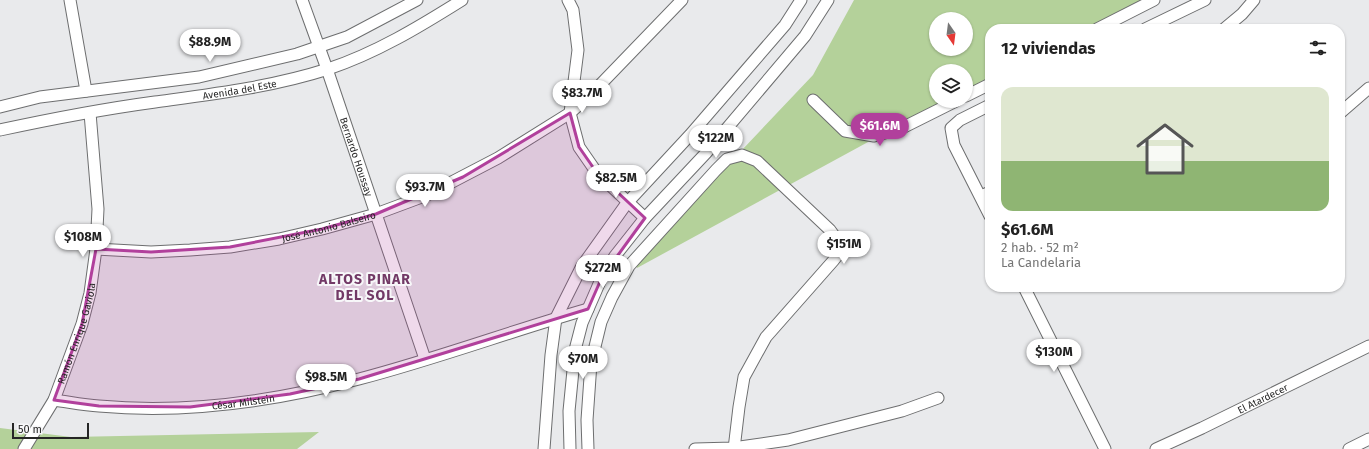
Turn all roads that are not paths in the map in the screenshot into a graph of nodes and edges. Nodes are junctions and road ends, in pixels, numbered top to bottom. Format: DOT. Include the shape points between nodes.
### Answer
graph roads {
  1 [pos="70,0"];
  2 [pos="302,0"];
  3 [pos="417,0"];
  4 [pos="462,0"];
  5 [pos="568,0"];
  6 [pos="682,0"];
  7 [pos="801,0"];
  8 [pos="828,0"];
  9 [pos="1154,0"];
  10 [pos="1205,0"];
  11 [pos="1254,0"];
  12 [pos="1107,24"];
  13 [pos="1155,24"];
  14 [pos="1230,24"];
  15 [pos="319,47"];
  16 [pos="327,69"];
  17 [pos="985,86"];
  18 [pos="1369,88"];
  19 [pos="86,92"];
  20 [pos="973,92"];
  21 [pos="813,100"];
  22 [pos="0,107"];
  23 [pos="942,108"];
  24 [pos="985,108"];
  25 [pos="1345,109"];
  26 [pos="90,113"];
  27 [pos="570,113"];
  28 [pos="0,130"];
  29 [pos="985,194"];
  30 [pos="627,203"];
  31 [pos="376,214"];
  32 [pos="645,218"];
  33 [pos="96,249"];
  34 [pos="1026,292"];
  35 [pos="588,309"];
  36 [pos="556,318"];
  37 [pos="1369,346"];
  38 [pos="425,359"];
  39 [pos="938,398"];
  40 [pos="54,400"];
  41 [pos="1369,439"];
  42 [pos="734,448"];
  43 [pos="24,449"];
  44 [pos="544,449"];
  45 [pos="570,449"];
  46 [pos="588,449"];
  47 [pos="695,449"];
  48 [pos="1105,449"];
  49 [pos="1156,449"];
  50 [pos="1349,449"];
  1 -- 19 [label="street"];
  2 -- 15 [label="street, Bernardo Houssay"];
  3 -- 15 [label="street, Avenida del Este" via="347,38"];
  4 -- 16 [label="street, Avenida del Este" via="380,48"];
  5 -- 27 [label="street" via="578,50"];
  6 -- 27 [label="street, José Antonio Balseiro"];
  7 -- 30 [label="street" via="771,42"];
  8 -- 32 [label="street" via="805,36 765,85"];
  9 -- 12 [label="street"];
  10 -- 13 [label="street"];
  11 -- 14 [label="street"];
  15 -- 16 [label="street, Bernardo Houssay"];
  15 -- 19 [label="street, Avenida del Este" via="199,77"];
  16 -- 26 [label="street, Avenida del Este" via="271,84"];
  16 -- 31 [label="street, Bernardo Houssay"];
  17 -- 20 [label="street"];
  18 -- 25 [label="street"];
  19 -- 22 [label="street, Avenida del Este"];
  21 -- 23 [label="street" via="845,131 874,136 902,128"];
  24 -- 29 [label="street" via="960,120 951,128 954,145"];
  26 -- 28 [label="street, Avenida del Este"];
  26 -- 33 [label="street, Ramón Enrique Gaviola" via="98,209"];
  27 -- 30 [label="street" via="579,147 597,174"];
  27 -- 31 [label="street, José Antonio Balseiro" via="463,177"];
  30 -- 32 [label="street"];
  30 -- 36 [label="street" via="582,266"];
  31 -- 33 [label="street, José Antonio Balseiro" via="279,239 230,246 151,252"];
  31 -- 38 [label="street, Bernardo Houssay"];
  32 -- 35 [label="street" via="615,256 602,277"];
  33 -- 40 [label="street, Ramón Enrique Gaviola" via="90,293 82,324"];
  34 -- 48 [label="street"];
  35 -- 36 [label="street, César Milstein"];
  35 -- 45 [label="street" via="575,350 569,411"];
  36 -- 38 [label="street, César Milstein"];
  36 -- 44 [label="street"];
  37 -- 49 [label="street, El Atardecer"];
  38 -- 40 [label="street, César Milstein" via="359,379 235,403 141,408"];
  39 -- 42 [label="street" via="902,411 825,431 788,440"];
  40 -- 43 [label="street, Ramón Enrique Gaviola"];
  41 -- 50 [label="street"];
  42 -- 46 [label="street" via="744,377 766,337 840,252 838,241 830,230 757,161 742,155 727,159 716,170 629,266 612,297 601,322 591,363 587,420"];
  42 -- 47 [label="street"];
}
